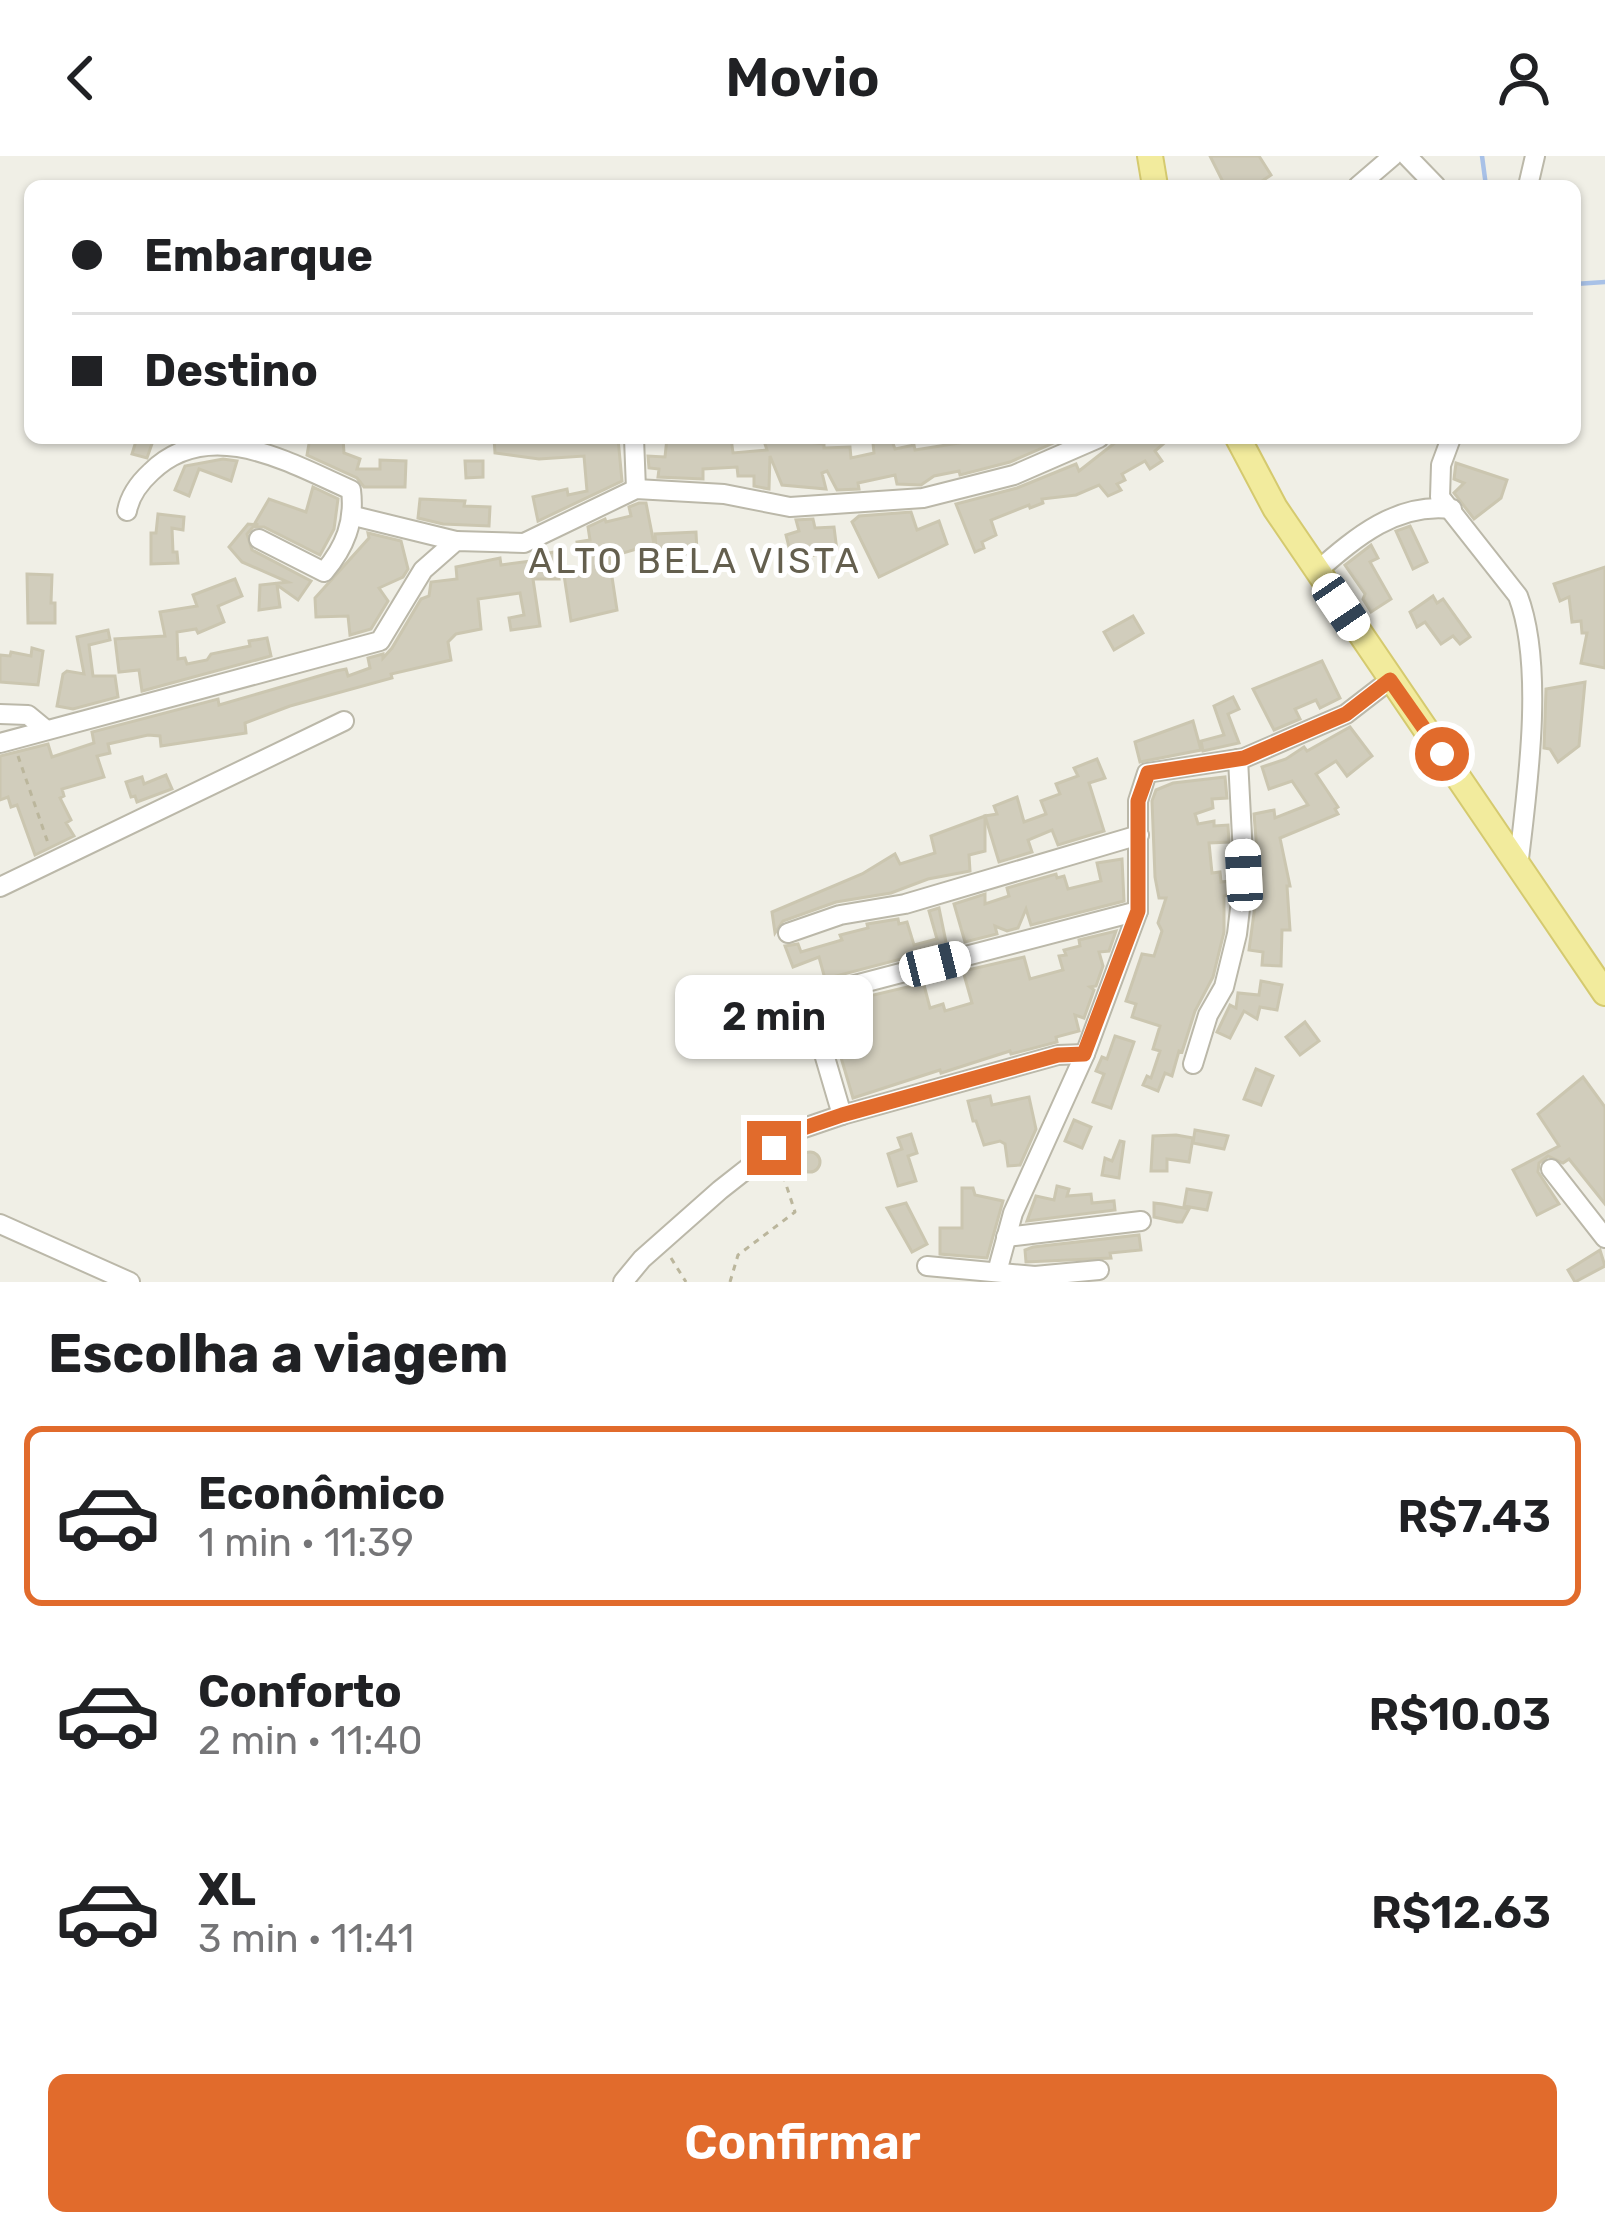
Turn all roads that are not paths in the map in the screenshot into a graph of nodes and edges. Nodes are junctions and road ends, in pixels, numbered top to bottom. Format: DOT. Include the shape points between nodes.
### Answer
graph roads {
  1 [pos="1393,156"];
  2 [pos="1407,156"];
  3 [pos="1365,180"];
  4 [pos="1430,180"];
  5 [pos="634,444"];
  6 [pos="1085,444"];
  7 [pos="1241,444"];
  8 [pos="1449,444"];
  9 [pos="636,489"];
  10 [pos="1440,504"];
  11 [pos="128,511"];
  12 [pos="355,516"];
  13 [pos="259,539"];
  14 [pos="456,541"];
  15 [pos="1317,571"];
  16 [pos="1390,680"];
  17 [pos="0,714"];
  18 [pos="344,721"];
  19 [pos="45,729"];
  20 [pos="6,741"];
  21 [pos="1238,758"];
  22 [pos="1139,835"];
  23 [pos="1518,866"];
  24 [pos="0,887"];
  25 [pos="1138,911"];
  26 [pos="788,933"];
  27 [pos="1605,993"];
  28 [pos="1084,1054"];
  29 [pos="1193,1064"];
  30 [pos="842,1115"];
  31 [pos="1551,1169"];
  32 [pos="1141,1221"];
  33 [pos="0,1224"];
  34 [pos="1006,1237"];
  35 [pos="1605,1238"];
  36 [pos="927,1266"];
  37 [pos="1099,1270"];
  38 [pos="997,1272"];
  39 [pos="130,1282"];
  40 [pos="623,1282"];
  1 -- 3 [label="street"];
  2 -- 4 [label="street"];
  5 -- 9 [label="street"];
  6 -- 9 [label="street" via="1014,475 923,498 790,507"];
  7 -- 15 [label="main road"];
  8 -- 10 [label="street"];
  9 -- 14 [label="street" via="524,543"];
  10 -- 15 [label="street" via="1362,531"];
  10 -- 23 [label="street" via="1524,612 1531,674"];
  11 -- 12 [label="street" via="162,461 206,444 268,454 352,490"];
  12 -- 13 [label="street" via="324,572"];
  12 -- 14 [label="street"];
  14 -- 19 [label="street" via="423,570 380,641"];
  15 -- 16 [label="main road"];
  16 -- 21 [label="street" via="1346,714"];
  16 -- 23 [label="main road"];
  17 -- 19 [label="street" via="28,715"];
  18 -- 24 [label="street"];
  19 -- 20 [label="street"];
  21 -- 22 [label="street" via="1148,773"];
  21 -- 29 [label="street" via="1244,875 1237,934"];
  22 -- 25 [label="street"];
  22 -- 26 [label="street"];
  23 -- 27 [label="main road"];
  25 -- 28 [label="street"];
  25 -- 30 [label="street" via="813,996"];
  28 -- 30 [label="street"];
  28 -- 34 [label="street"];
  30 -- 40 [label="street" via="795,1131"];
  31 -- 35 [label="street"];
  32 -- 34 [label="street"];
  33 -- 39 [label="street"];
  34 -- 38 [label="street"];
  36 -- 38 [label="street"];
  37 -- 38 [label="street"];
}
